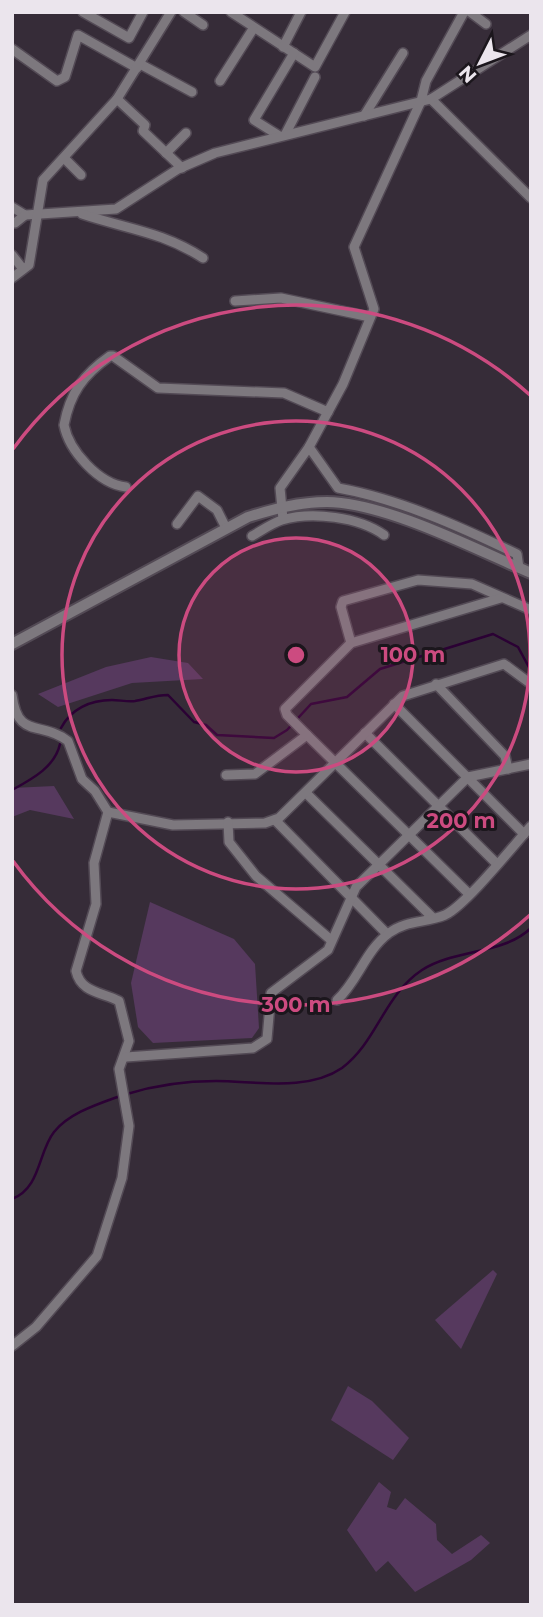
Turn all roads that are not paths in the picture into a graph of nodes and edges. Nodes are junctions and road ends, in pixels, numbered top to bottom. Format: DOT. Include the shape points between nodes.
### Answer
graph roads {
  1 [pos="83,12"];
  2 [pos="144,12"];
  3 [pos="172,12"];
  4 [pos="184,12"];
  5 [pos="231,12"];
  6 [pos="301,12"];
  7 [pos="345,12"];
  8 [pos="464,12"];
  9 [pos="470,12"];
  10 [pos="486,24"];
  11 [pos="203,25"];
  12 [pos="253,29"];
  13 [pos="531,35"];
  14 [pos="283,47"];
  15 [pos="12,49"];
  16 [pos="293,53"];
  17 [pos="402,53"];
  18 [pos="138,66"];
  19 [pos="315,77"];
  20 [pos="219,81"];
  21 [pos="192,92"];
  22 [pos="117,99"];
  23 [pos="426,100"];
  24 [pos="364,116"];
  25 [pos="186,133"];
  26 [pos="282,134"];
  27 [pos="166,153"];
  28 [pos="64,158"];
  29 [pos="181,168"];
  30 [pos="81,174"];
  31 [pos="531,198"];
  32 [pos="12,206"];
  33 [pos="77,213"];
  34 [pos="36,214"];
  35 [pos="25,215"];
  36 [pos="15,223"];
  37 [pos="12,255"];
  38 [pos="203,258"];
  39 [pos="23,270"];
  40 [pos="12,278"];
  41 [pos="234,301"];
  42 [pos="370,317"];
  43 [pos="328,412"];
  44 [pos="309,447"];
  45 [pos="125,487"];
  46 [pos="281,506"];
  47 [pos="283,519"];
  48 [pos="177,524"];
  49 [pos="226,528"];
  50 [pos="384,535"];
  51 [pos="252,536"];
  52 [pos="519,568"];
  53 [pos="531,573"];
  54 [pos="501,598"];
  55 [pos="531,610"];
  56 [pos="351,643"];
  57 [pos="12,644"];
  58 [pos="436,684"];
  59 [pos="531,684"];
  60 [pos="12,695"];
  61 [pos="394,704"];
  62 [pos="304,733"];
  63 [pos="365,733"];
  64 [pos="335,764"];
  65 [pos="531,764"];
  66 [pos="508,769"];
  67 [pos="226,775"];
  68 [pos="468,778"];
  69 [pos="306,793"];
  70 [pos="438,806"];
  71 [pos="107,812"];
  72 [pos="275,820"];
  73 [pos="228,822"];
  74 [pos="527,830"];
  75 [pos="409,834"];
  76 [pos="497,864"];
  77 [pos="379,865"];
  78 [pos="468,894"];
  79 [pos="351,895"];
  80 [pos="432,917"];
  81 [pos="387,934"];
  82 [pos="331,940"];
  83 [pos="337,1000"];
  84 [pos="126,1057"];
  85 [pos="12,1346"];
  1 -- 2 [label="street" via="129,38"];
  3 -- 18 [label="street"];
  4 -- 11 [label="street"];
  5 -- 12 [label="street"];
  6 -- 14 [label="street"];
  7 -- 16 [label="street" via="315,67"];
  8 -- 23 [label="street" via="426,82"];
  9 -- 10 [label="street"];
  12 -- 14 [label="street"];
  12 -- 20 [label="street"];
  13 -- 23 [label="street"];
  14 -- 16 [label="street"];
  15 -- 18 [label="street" via="57,80 65,77 78,35"];
  16 -- 26 [label="street" via="254,120"];
  17 -- 24 [label="street"];
  18 -- 21 [label="street"];
  18 -- 22 [label="street"];
  19 -- 26 [label="street"];
  22 -- 27 [label="street" via="147,124 143,131"];
  22 -- 28 [label="street"];
  23 -- 24 [label="street"];
  23 -- 31 [label="street"];
  23 -- 42 [label="street" via="354,247 374,309"];
  24 -- 26 [label="street"];
  25 -- 27 [label="street"];
  26 -- 29 [label="street"];
  27 -- 29 [label="street"];
  28 -- 30 [label="street"];
  28 -- 34 [label="street" via="43,180"];
  29 -- 33 [label="street" via="116,209"];
  32 -- 35 [label="street"];
  33 -- 34 [label="street"];
  33 -- 38 [label="street" via="151,232"];
  34 -- 35 [label="street"];
  34 -- 39 [label="street" via="29,265"];
  35 -- 36 [label="street"];
  37 -- 39 [label="street"];
  39 -- 40 [label="street"];
  41 -- 42 [label="street" via="281,299"];
  42 -- 43 [label="street"];
  43 -- 44 [label="street"];
  43 -- 45 [label="street" via="285,393 158,388 110,356 89,371 72,395 64,425 82,460 114,485"];
  44 -- 46 [label="street" via="280,488"];
  44 -- 52 [label="street" via="338,488 371,494 486,539 517,554"];
  46 -- 47 [label="street"];
  46 -- 49 [label="street"];
  46 -- 52 [label="street" via="328,502 368,509"];
  47 -- 50 [label="street" via="317,516 370,524"];
  47 -- 51 [label="street"];
  48 -- 49 [label="street" via="198,496 217,510"];
  49 -- 57 [label="street"];
  52 -- 53 [label="street"];
  54 -- 55 [label="street"];
  54 -- 56 [label="street"];
  54 -- 56 [label="street" via="472,584 418,580 345,600 341,607"];
  56 -- 62 [label="street" via="286,706 287,715"];
  58 -- 59 [label="street" via="505,664"];
  58 -- 61 [label="street"];
  58 -- 66 [label="street" via="505,756"];
  60 -- 71 [label="street" via="16,715 25,726 68,741 82,779"];
  61 -- 63 [label="street"];
  61 -- 68 [label="street"];
  62 -- 64 [label="street"];
  62 -- 67 [label="street" via="255,774"];
  63 -- 64 [label="street"];
  63 -- 70 [label="street"];
  64 -- 69 [label="street"];
  64 -- 75 [label="street"];
  65 -- 66 [label="street"];
  66 -- 68 [label="street"];
  68 -- 70 [label="street"];
  68 -- 74 [label="street"];
  69 -- 72 [label="street"];
  69 -- 77 [label="street"];
  70 -- 75 [label="street"];
  70 -- 76 [label="street"];
  71 -- 73 [label="street" via="173,825"];
  71 -- 84 [label="street" via="94,863 96,904 76,971 87,989 119,1001 129,1041"];
  72 -- 73 [label="street"];
  72 -- 79 [label="street"];
  73 -- 82 [label="street" via="229,842 256,876"];
  74 -- 76 [label="street"];
  75 -- 77 [label="street"];
  75 -- 78 [label="street"];
  76 -- 78 [label="street"];
  77 -- 79 [label="street"];
  77 -- 80 [label="street"];
  78 -- 80 [label="street" via="445,914"];
  79 -- 81 [label="street"];
  79 -- 82 [label="street"];
  80 -- 81 [label="street"];
  81 -- 83 [label="street" via="362,961"];
  82 -- 84 [label="street" via="328,950 271,993 267,1039 253,1048"];
  84 -- 85 [label="street" via="119,1069 129,1126 122,1178 97,1256 36,1327"];
}
